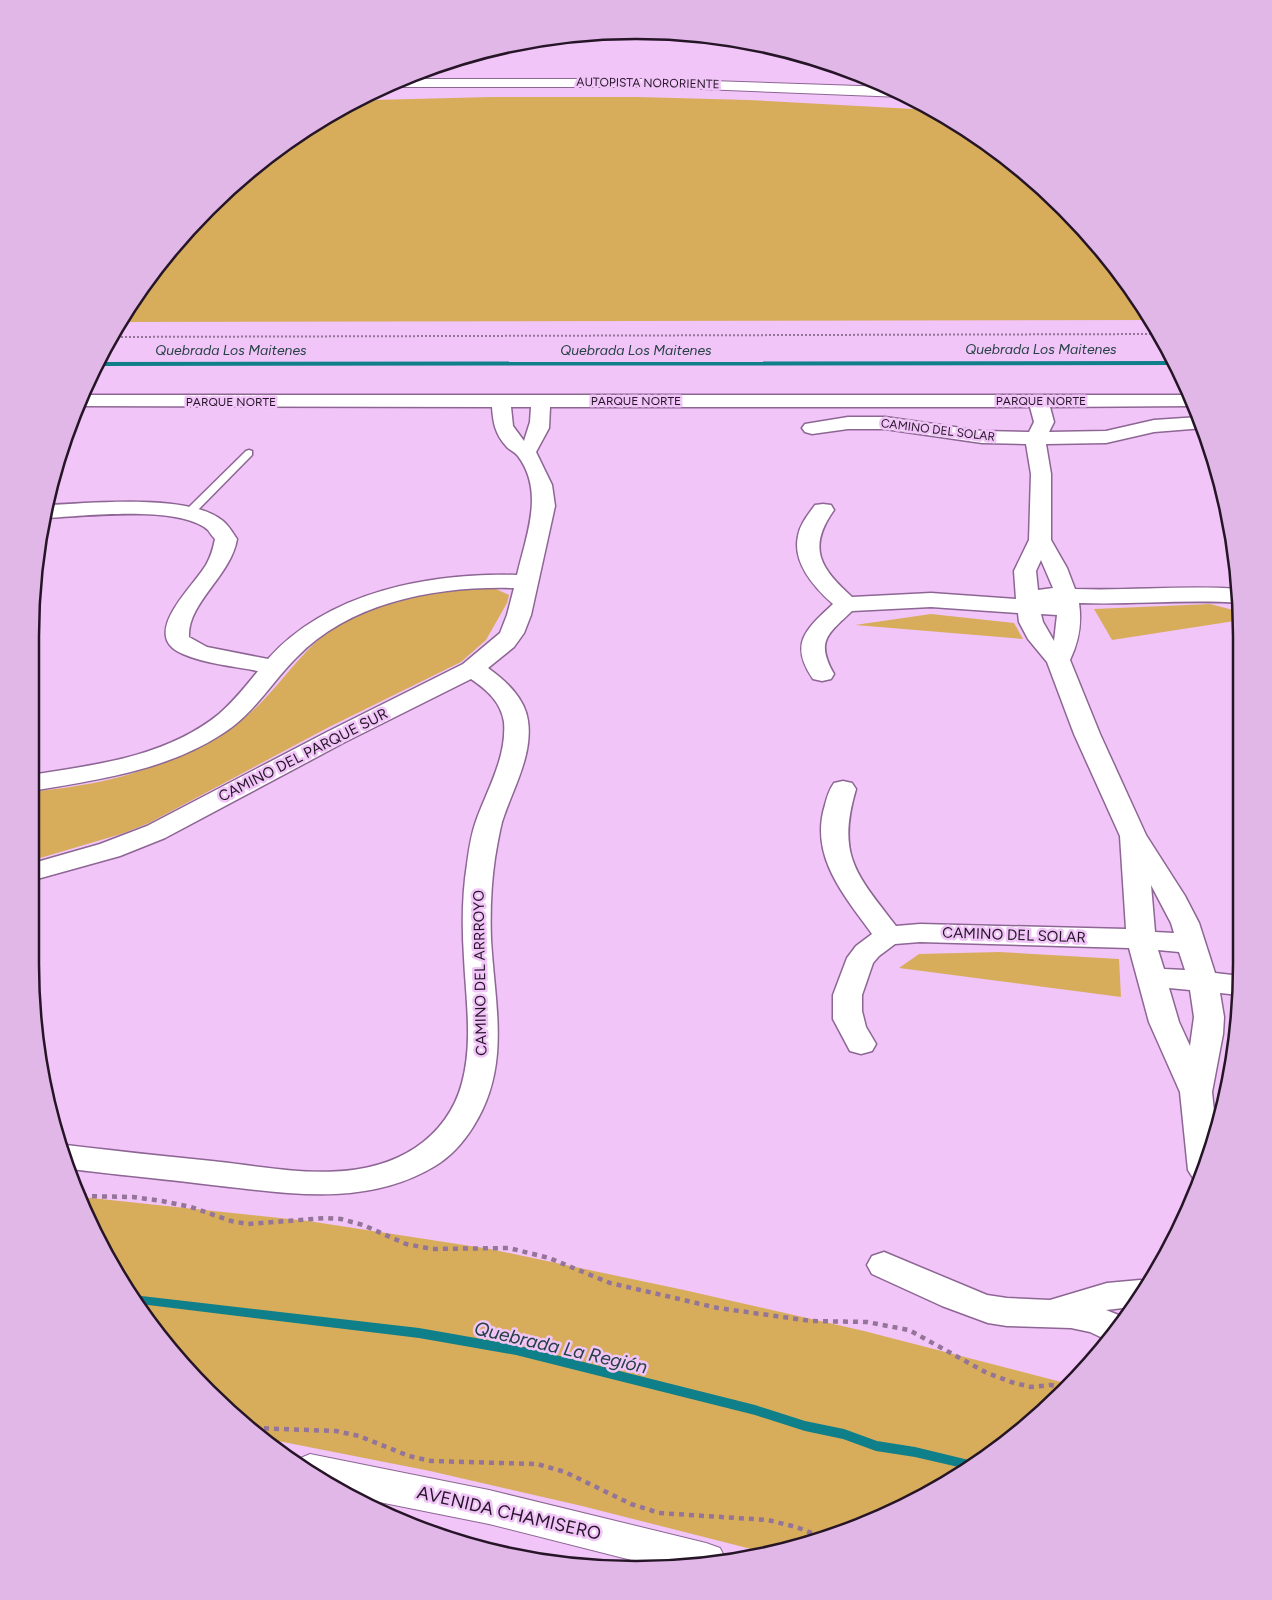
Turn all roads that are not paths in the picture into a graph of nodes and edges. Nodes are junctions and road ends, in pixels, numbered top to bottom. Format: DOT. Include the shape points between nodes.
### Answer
graph roads {
  1 [pos="431,75"];
  2 [pos="445,82"];
  3 [pos="861,82"];
  4 [pos="410,83"];
  5 [pos="405,85"];
  6 [pos="881,91"];
  7 [pos="1185,401"];
  8 [pos="86,402"];
  9 [pos="502,402"];
  10 [pos="540,402"];
  11 [pos="1006,402"];
  12 [pos="1039,402"];
  13 [pos="1194,423"];
  14 [pos="812,428"];
  15 [pos="1035,439"];
  16 [pos="526,452"];
  17 [pos="249,453"];
  18 [pos="823,510"];
  19 [pos="52,512"];
  20 [pos="189,513"];
  21 [pos="1040,540"];
  22 [pos="526,582"];
  23 [pos="1232,595"];
  24 [pos="1027,600"];
  25 [pos="1066,602"];
  26 [pos="846,604"];
  27 [pos="1058,660"];
  28 [pos="274,667"];
  29 [pos="472,669"];
  30 [pos="822,674"];
  31 [pos="39,782"];
  32 [pos="844,789"];
  33 [pos="1133,835"];
  34 [pos="39,870"];
  35 [pos="888,936"];
  36 [pos="1141,940"];
  37 [pos="1192,944"];
  38 [pos="1151,977"];
  39 [pos="1203,982"];
  40 [pos="1232,984"];
  41 [pos="861,1044"];
  42 [pos="1196,1092"];
  43 [pos="1202,1155"];
  44 [pos="71,1159"];
  45 [pos="884,1265"];
  46 [pos="1135,1293"];
  47 [pos="1054,1312"];
  48 [pos="1111,1326"];
  49 [pos="328,1476"];
  50 [pos="694,1558"];
  1 -- 3 [label="main road, AUTOPISTA NORORIENTE" via="685,76"];
  2 -- 4 [label="main road, AUTOPISTA NORORIENTE"];
  2 -- 5 [label="main road"];
  2 -- 6 [label="main road, AUTOPISTA NORORIENTE" via="661,83"];
  7 -- 12 [label="street, PARQUE NORTE"];
  8 -- 9 [label="street, PARQUE NORTE"];
  9 -- 10 [label="street, PARQUE NORTE"];
  9 -- 16 [label="street" via="506,433"];
  10 -- 11 [label="street, PARQUE NORTE"];
  10 -- 16 [label="street" via="541,426 535,442"];
  11 -- 12 [label="street, PARQUE NORTE"];
  11 -- 15 [label="street, CAMINO DEL SOLAR" via="1013,422"];
  12 -- 15 [label="street" via="1044,422"];
  13 -- 15 [label="street, CAMINO DEL SOLAR" via="1154,426 1092,438"];
  14 -- 15 [label="street, CAMINO DEL SOLAR" via="884,423 977,436"];
  15 -- 21 [label="street" via="1041,474"];
  16 -- 22 [label="street, CAMINO DEL PARQUE SUR" via="542,485 544,506"];
  17 -- 20 [label="lane"];
  18 -- 26 [label="street" via="808,532 808,550 824,583"];
  19 -- 20 [label="street" via="150,509"];
  20 -- 28 [label="street" via="217,525 224,532 227,546 184,611 176,631 177,638 191,650 202,654"];
  21 -- 24 [label="street" via="1025,571"];
  21 -- 25 [label="street" via="1058,568"];
  22 -- 28 [label="street" via="462,583 374,602 320,626"];
  22 -- 29 [label="street, CAMINO DEL PARQUE SUR" via="512,633 497,651"];
  23 -- 25 [label="street" via="1201,593"];
  24 -- 25 [label="street"];
  24 -- 26 [label="street"];
  24 -- 27 [label="street" via="1035,631"];
  25 -- 27 [label="street" via="1068,632"];
  26 -- 30 [label="street" via="814,640 814,660"];
  27 -- 33 [label="street"];
  28 -- 31 [label="street" via="248,701 228,720 179,748 115,769"];
  29 -- 34 [label="street, CAMINO DEL PARQUE SUR" via="156,832 110,850"];
  29 -- 44 [label="street, CAMINO DEL ARRROYO" via="502,692 515,713 517,725 513,753 488,825 478,877 477,942 484,1052 467,1111 453,1133 424,1158 405,1168 384,1177 341,1184"];
  32 -- 35 [label="street" via="834,819 836,855 851,886"];
  33 -- 36 [label="street"];
  33 -- 37 [label="street" via="1180,910"];
  35 -- 36 [label="street, CAMINO DEL SOLAR" via="920,932"];
  35 -- 41 [label="street, CAMINO DEL SOLAR" via="864,954 847,995 848,1018"];
  36 -- 37 [label="street, CAMINO DEL SOLAR"];
  36 -- 38 [label="street"];
  37 -- 39 [label="street"];
  38 -- 39 [label="street"];
  38 -- 42 [label="street" via="1164,1022"];
  39 -- 40 [label="street"];
  39 -- 42 [label="street" via="1209,1017 1208,1034"];
  42 -- 43 [label="street"];
  45 -- 47 [label="street" via="990,1310"];
  46 -- 47 [label="street" via="1107,1296"];
  47 -- 48 [label="street" via="1095,1318"];
  49 -- 50 [label="main road, AVENIDA CHAMISERO" via="489,1507"];
}
